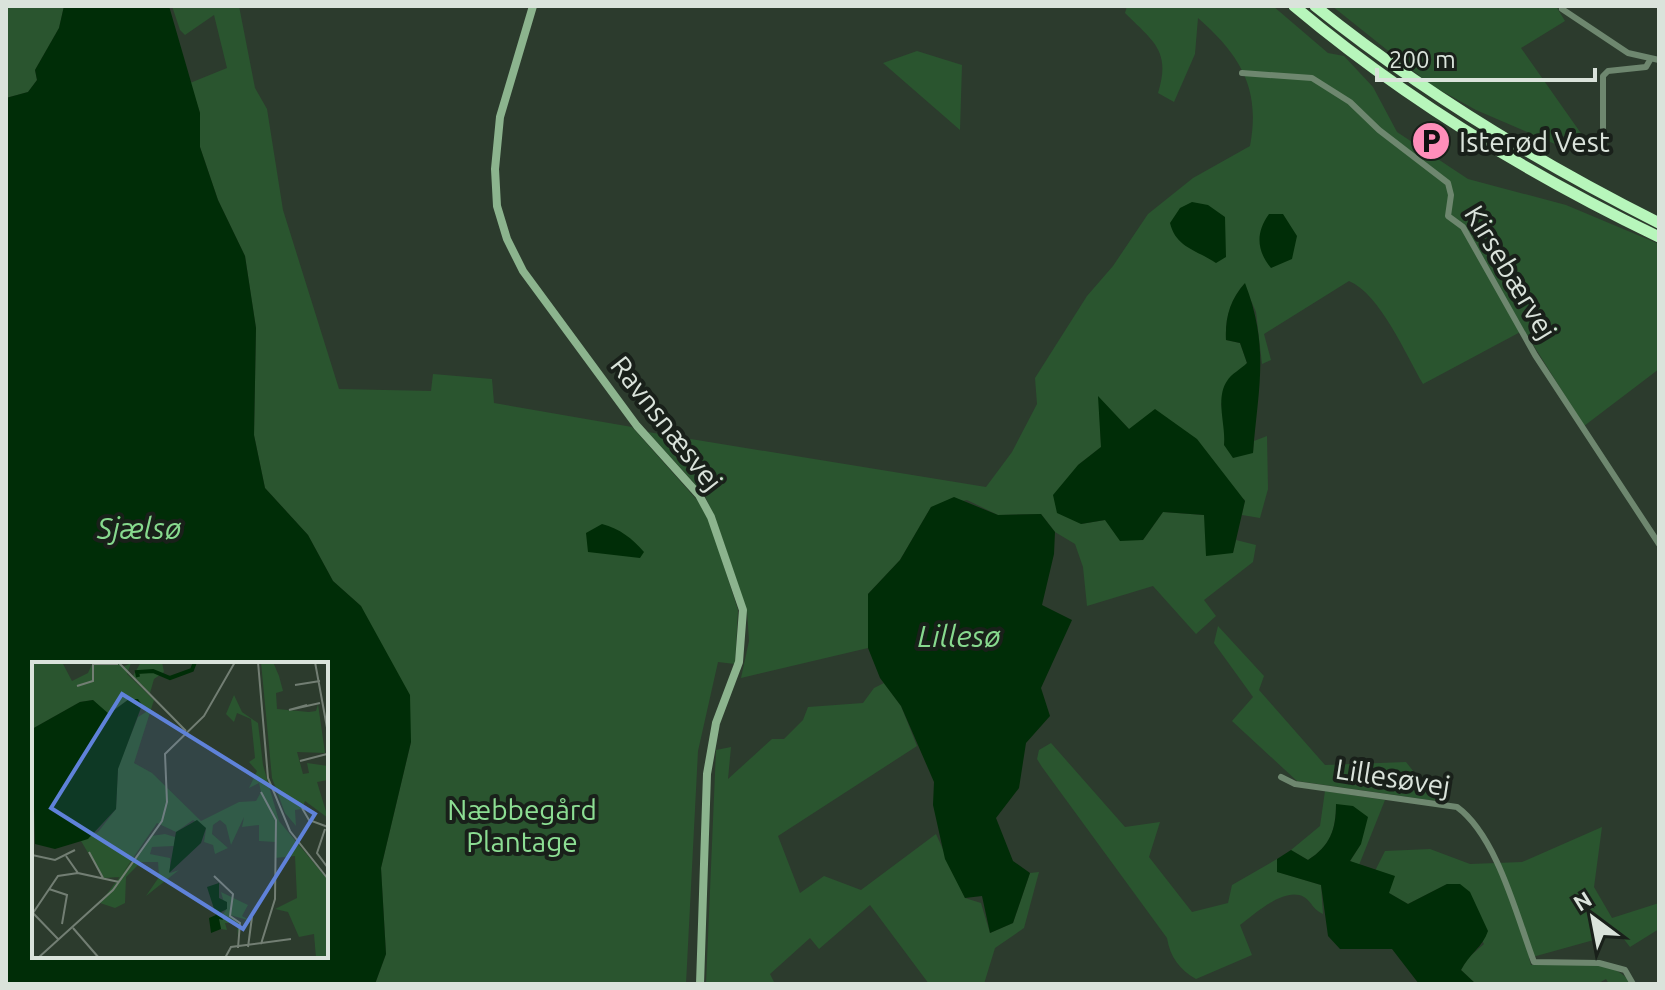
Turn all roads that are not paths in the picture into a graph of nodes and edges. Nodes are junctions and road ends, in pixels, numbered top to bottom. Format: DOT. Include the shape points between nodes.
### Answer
graph roads {
  1 [pos="533,6"];
  2 [pos="1294,6"];
  3 [pos="1315,6"];
  4 [pos="1562,9"];
  5 [pos="1650,60"];
  6 [pos="1659,60"];
  7 [pos="1242,73"];
  8 [pos="1603,139"];
  9 [pos="1659,223"];
  10 [pos="1659,237"];
  11 [pos="1659,544"];
  12 [pos="1281,777"];
  13 [pos="700,984"];
  14 [pos="1633,984"];
  1 -- 13 [label="main road, Ravnsnæsvej" via="500,117 497,206 507,239 523,271 637,426 699,495 743,610 739,662 716,723 707,774"];
  2 -- 10 [label="highway" via="1445,120 1577,197"];
  3 -- 9 [label="highway" via="1475,122"];
  4 -- 5 [label="street" via="1628,53"];
  5 -- 6 [label="street"];
  5 -- 8 [label="street" via="1646,67 1603,76"];
  7 -- 11 [label="street, Kirsebærvej" via="1312,78 1350,102 1448,183 1448,216 1463,227 1535,355"];
  12 -- 14 [label="street, Lillesøvej" via="1295,784 1457,807 1470,816 1490,849 1534,962 1599,963 1625,970"];
}
